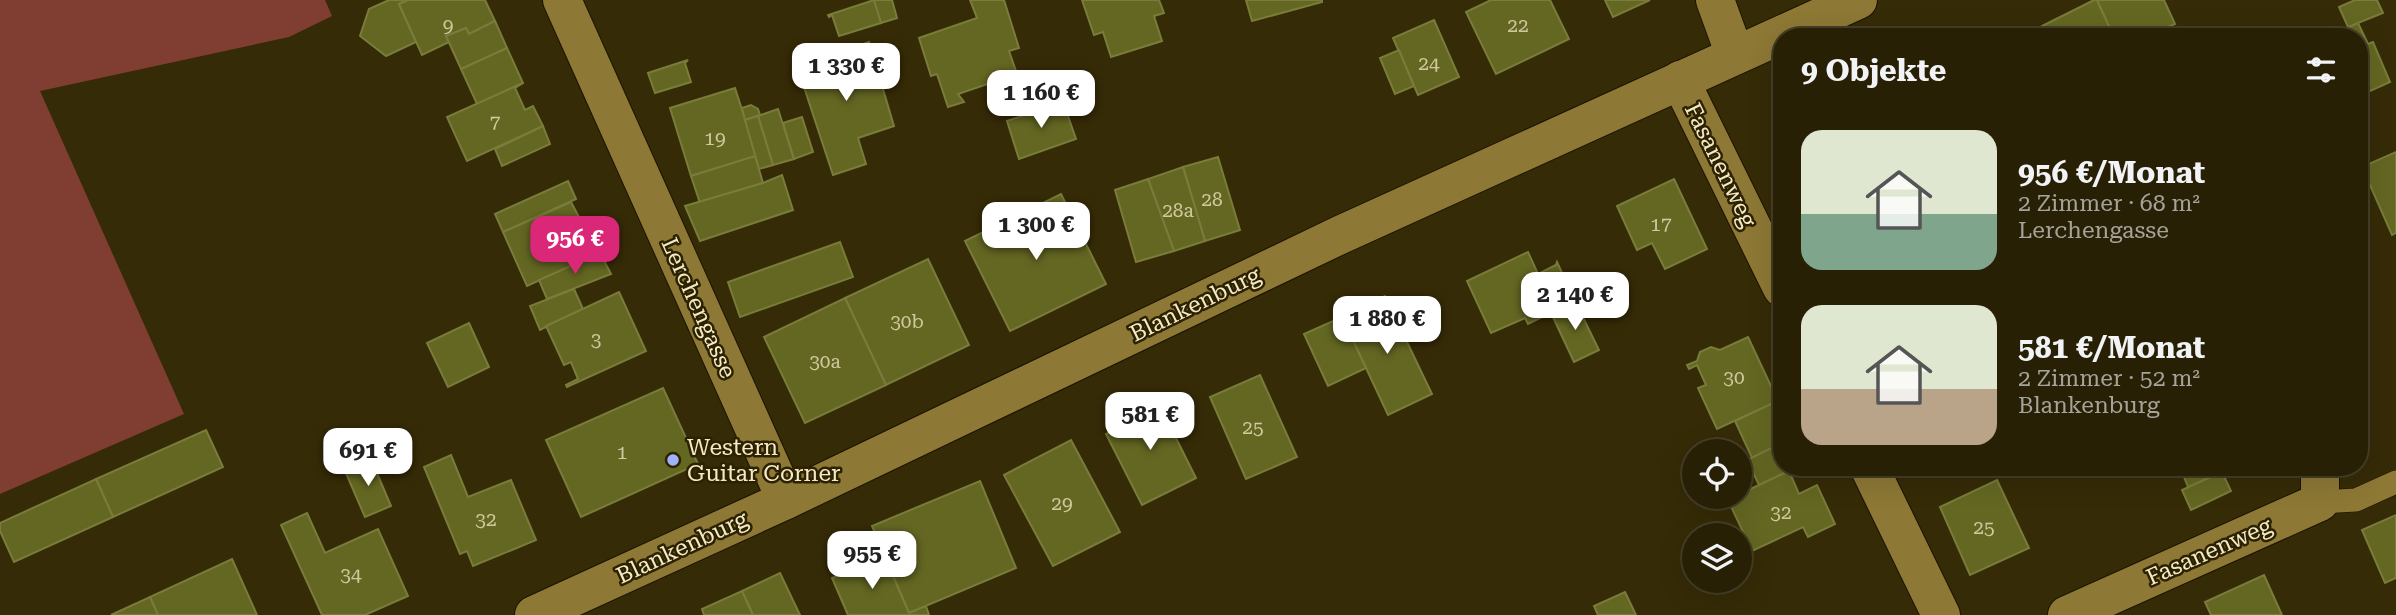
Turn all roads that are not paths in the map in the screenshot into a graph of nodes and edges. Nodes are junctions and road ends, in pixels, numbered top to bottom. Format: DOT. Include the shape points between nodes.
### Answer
graph roads {
  1 [pos="562,0"];
  2 [pos="1715,0"];
  3 [pos="1858,0"];
  4 [pos="1795,28"];
  5 [pos="1773,38"];
  6 [pos="1735,55"];
  7 [pos="1680,80"];
  8 [pos="1773,270"];
  9 [pos="1873,476"];
  10 [pos="2396,482"];
  11 [pos="2319,485"];
  12 [pos="786,500"];
  13 [pos="534,615"];
  14 [pos="1941,615"];
  15 [pos="2067,615"];
  1 -- 12 [label="street, Lerchengasse"];
  2 -- 6 [label="street"];
  3 -- 4 [label="street, Blankenburg"];
  5 -- 6 [label="street, Blankenburg"];
  6 -- 7 [label="street, Blankenburg"];
  7 -- 8 [label="street, Fasanenweg"];
  7 -- 12 [label="street, Blankenburg" via="1340,234"];
  9 -- 14 [label="street"];
  10 -- 11 [label="lane" via="2356,500"];
  11 -- 15 [label="street, Fasanenweg"];
  12 -- 13 [label="street, Blankenburg"];
}
